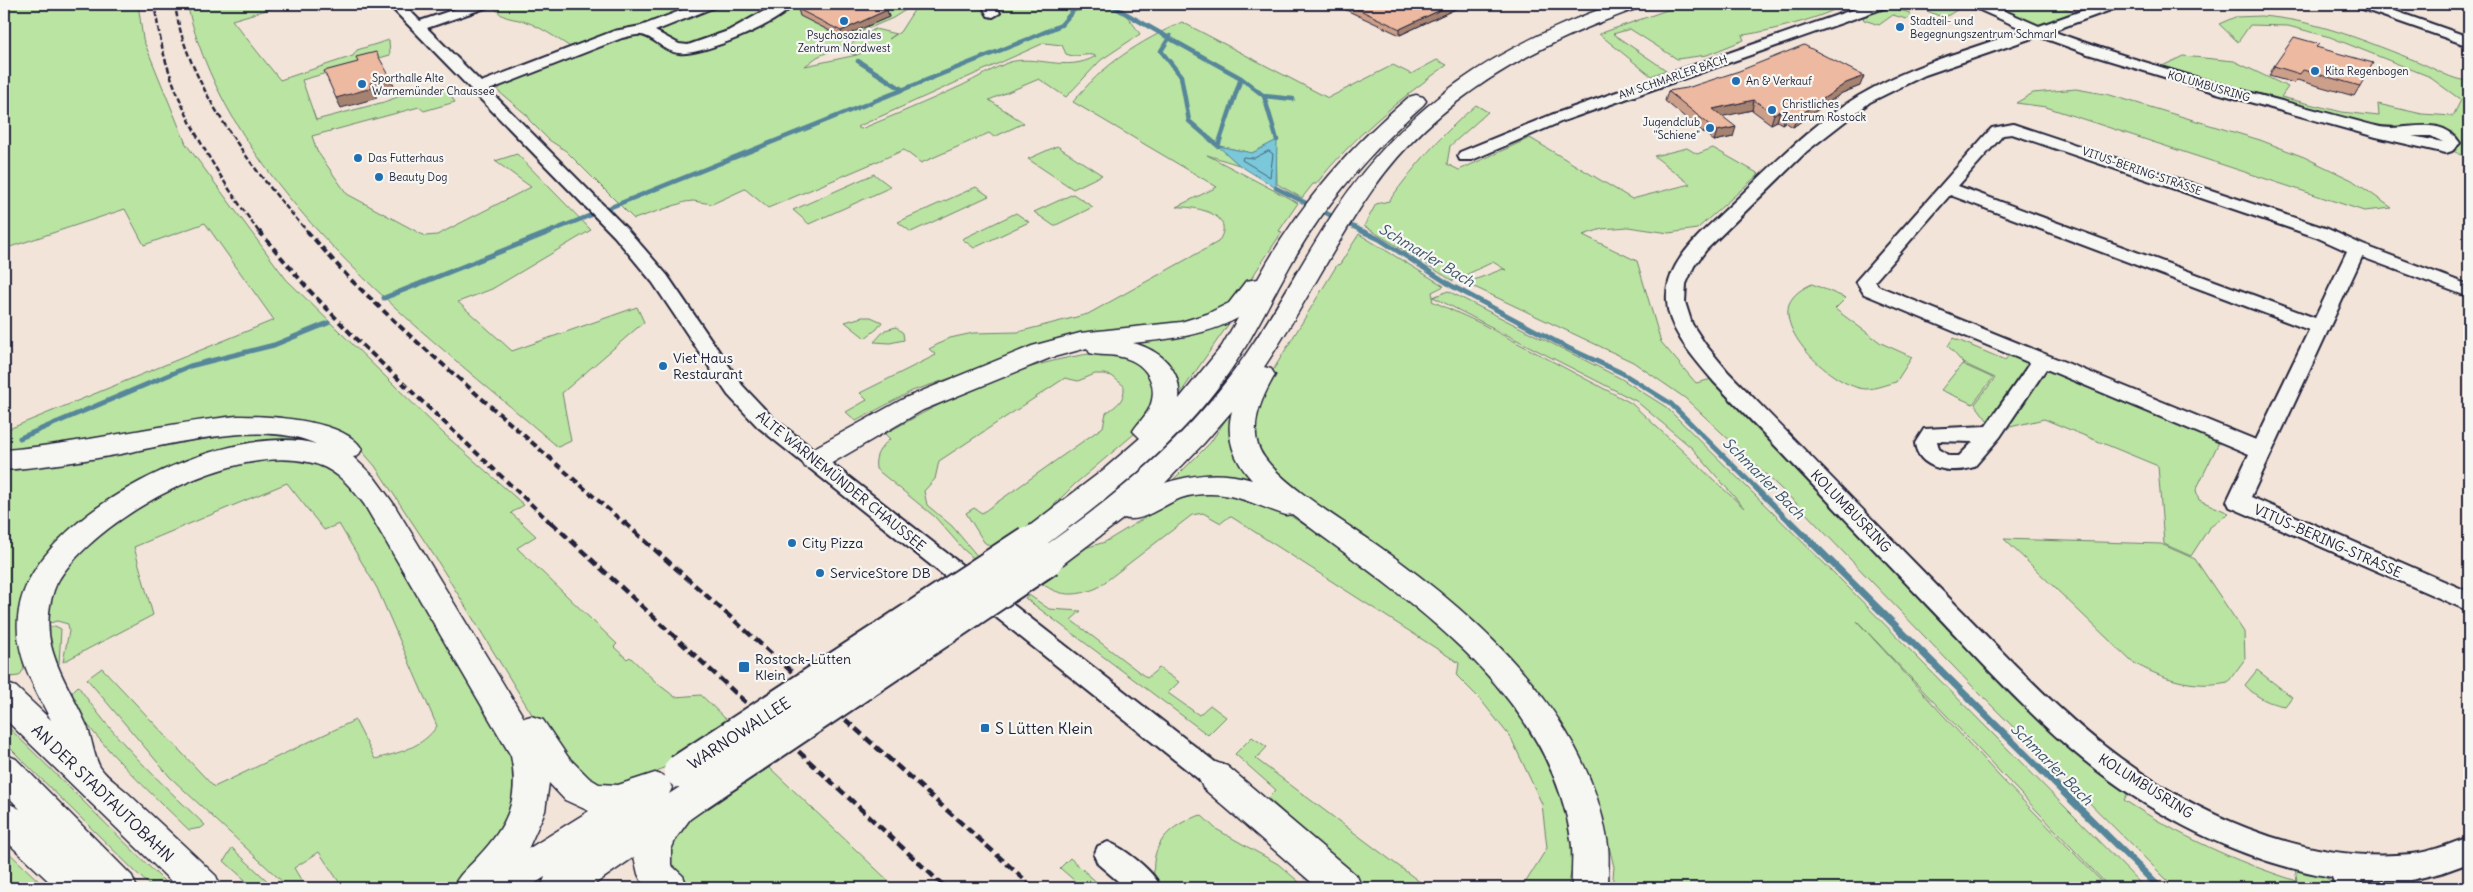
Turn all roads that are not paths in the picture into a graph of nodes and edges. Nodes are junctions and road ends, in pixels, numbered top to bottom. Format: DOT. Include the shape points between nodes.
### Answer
graph roads {
  1 [pos="395,4"];
  2 [pos="483,4"];
  3 [pos="710,4"];
  4 [pos="786,4"];
  5 [pos="1598,4"];
  6 [pos="1632,4"];
  7 [pos="1882,4"];
  8 [pos="1978,4"];
  9 [pos="2114,4"];
  10 [pos="2362,4"];
  11 [pos="417,27"];
  12 [pos="644,30"];
  13 [pos="2038,31"];
  14 [pos="2469,42"];
  15 [pos="478,88"];
  16 [pos="2382,134"];
  17 [pos="1466,156"];
  18 [pos="1946,188"];
  19 [pos="2357,249"];
  20 [pos="1288,250"];
  21 [pos="2469,291"];
  22 [pos="2320,327"];
  23 [pos="1265,346"];
  24 [pos="2042,360"];
  25 [pos="1019,362"];
  26 [pos="1993,431"];
  27 [pos="2262,451"];
  28 [pos="4,460"];
  29 [pos="815,460"];
  30 [pos="1083,503"];
  31 [pos="1322,523"];
  32 [pos="1075,541"];
  33 [pos="1038,551"];
  34 [pos="2469,602"];
  35 [pos="4,697"];
  36 [pos="4,768"];
  37 [pos="86,775"];
  38 [pos="1216,777"];
  39 [pos="678,784"];
  40 [pos="4,816"];
  41 [pos="2469,850"];
  42 [pos="1108,854"];
  43 [pos="2346,877"];
  44 [pos="117,886"];
  45 [pos="203,888"];
  46 [pos="471,888"];
  47 [pos="497,888"];
  48 [pos="559,888"];
  49 [pos="670,888"];
  50 [pos="1147,888"];
  51 [pos="1344,888"];
  52 [pos="1590,888"];
  1 -- 11 [label="street, ALTE WARNEMÜNDER CHAUSSEE"];
  2 -- 11 [label="street"];
  3 -- 12 [label="street"];
  4 -- 12 [label="street" via="771,16 696,49 679,49"];
  5 -- 20 [label="highway" via="1513,40 1430,90 1348,165"];
  6 -- 23 [label="highway" via="1546,38 1466,84 1426,116 1389,153 1347,212"];
  7 -- 17 [label="street, AM SCHMARLER BACH" via="1557,118"];
  8 -- 13 [label="street"];
  9 -- 13 [label="street, KOLUMBUSRING"];
  10 -- 14 [label="street"];
  11 -- 15 [label="street, ALTE WARNEMÜNDER CHAUSSEE"];
  12 -- 15 [label="street" via="619,34"];
  13 -- 16 [label="street, KOLUMBUSRING" via="2122,60"];
  13 -- 43 [label="street, KOLUMBUSRING" via="1922,71 1886,87 1808,140 1693,251 1681,272 1674,295 1680,321 1693,344 1721,377 2048,713 2088,749 2135,783 2202,821"];
  15 -- 29 [label="street, ALTE WARNEMÜNDER CHAUSSEE" via="598,209 660,279 735,390 765,422"];
  18 -- 19 [label="street, VITUS-BERING-STRASSE" via="1998,131 2021,130 2322,233"];
  18 -- 22 [label="street"];
  18 -- 24 [label="street, VITUS-BERING-STRASSE" via="1867,277 1868,286 1871,290"];
  19 -- 21 [label="street, VITUS-BERING-STRASSE"];
  19 -- 22 [label="street, VITUS-BERING-STRASSE"];
  20 -- 25 [label="highway" via="1268,266 1238,308 1216,320 1182,330 1080,341"];
  20 -- 30 [label="highway" via="1231,351 1190,405 1141,454"];
  22 -- 27 [label="street, VITUS-BERING-STRASSE"];
  23 -- 31 [label="highway" via="1268,364 1244,410 1243,440 1252,460 1268,479"];
  23 -- 32 [label="highway" via="1193,441"];
  24 -- 26 [label="street"];
  24 -- 27 [label="street, VITUS-BERING-STRASSE"];
  25 -- 29 [label="highway" via="914,404"];
  25 -- 30 [label="highway" via="1102,347 1119,349 1152,362 1165,378 1167,402 1162,413 1092,481"];
  27 -- 34 [label="street, VITUS-BERING-STRASSE" via="2238,501"];
  28 -- 39 [label="highway" via="236,426 286,427 340,444 368,468 391,502 555,769 570,784 598,799 617,800"];
  29 -- 38 [label="street, ALTE WARNEMÜNDER CHAUSSEE"];
  30 -- 33 [label="highway"];
  31 -- 32 [label="highway" via="1257,490 1210,482 1185,486 1164,495"];
  31 -- 52 [label="highway" via="1412,584 1451,616 1524,701 1559,752 1576,789 1590,841"];
  32 -- 33 [label="highway, WARNOWALLEE"];
  33 -- 39 [label="highway, WARNOWALLEE, bridge"];
  35 -- 37 [label="highway, AN DER STADTAUTOBAHN"];
  36 -- 44 [label="highway"];
  37 -- 45 [label="highway, AN DER STADTAUTOBAHN"];
  37 -- 46 [label="highway" via="66,717 50,691 34,645 38,592 51,567 90,526 130,498 159,483 193,469 252,454 284,451 322,455 357,475 527,754 532,770 532,795 526,817 493,870"];
  38 -- 51 [label="highway"];
  39 -- 47 [label="highway, WARNOWALLEE"];
  39 -- 48 [label="highway, WARNOWALLEE"];
  39 -- 49 [label="highway" via="668,820 652,851 656,875"];
  40 -- 44 [label="highway" via="75,882"];
  41 -- 43 [label="street, KOLUMBUSRING" via="2443,860"];
  42 -- 50 [label="street"];
}
